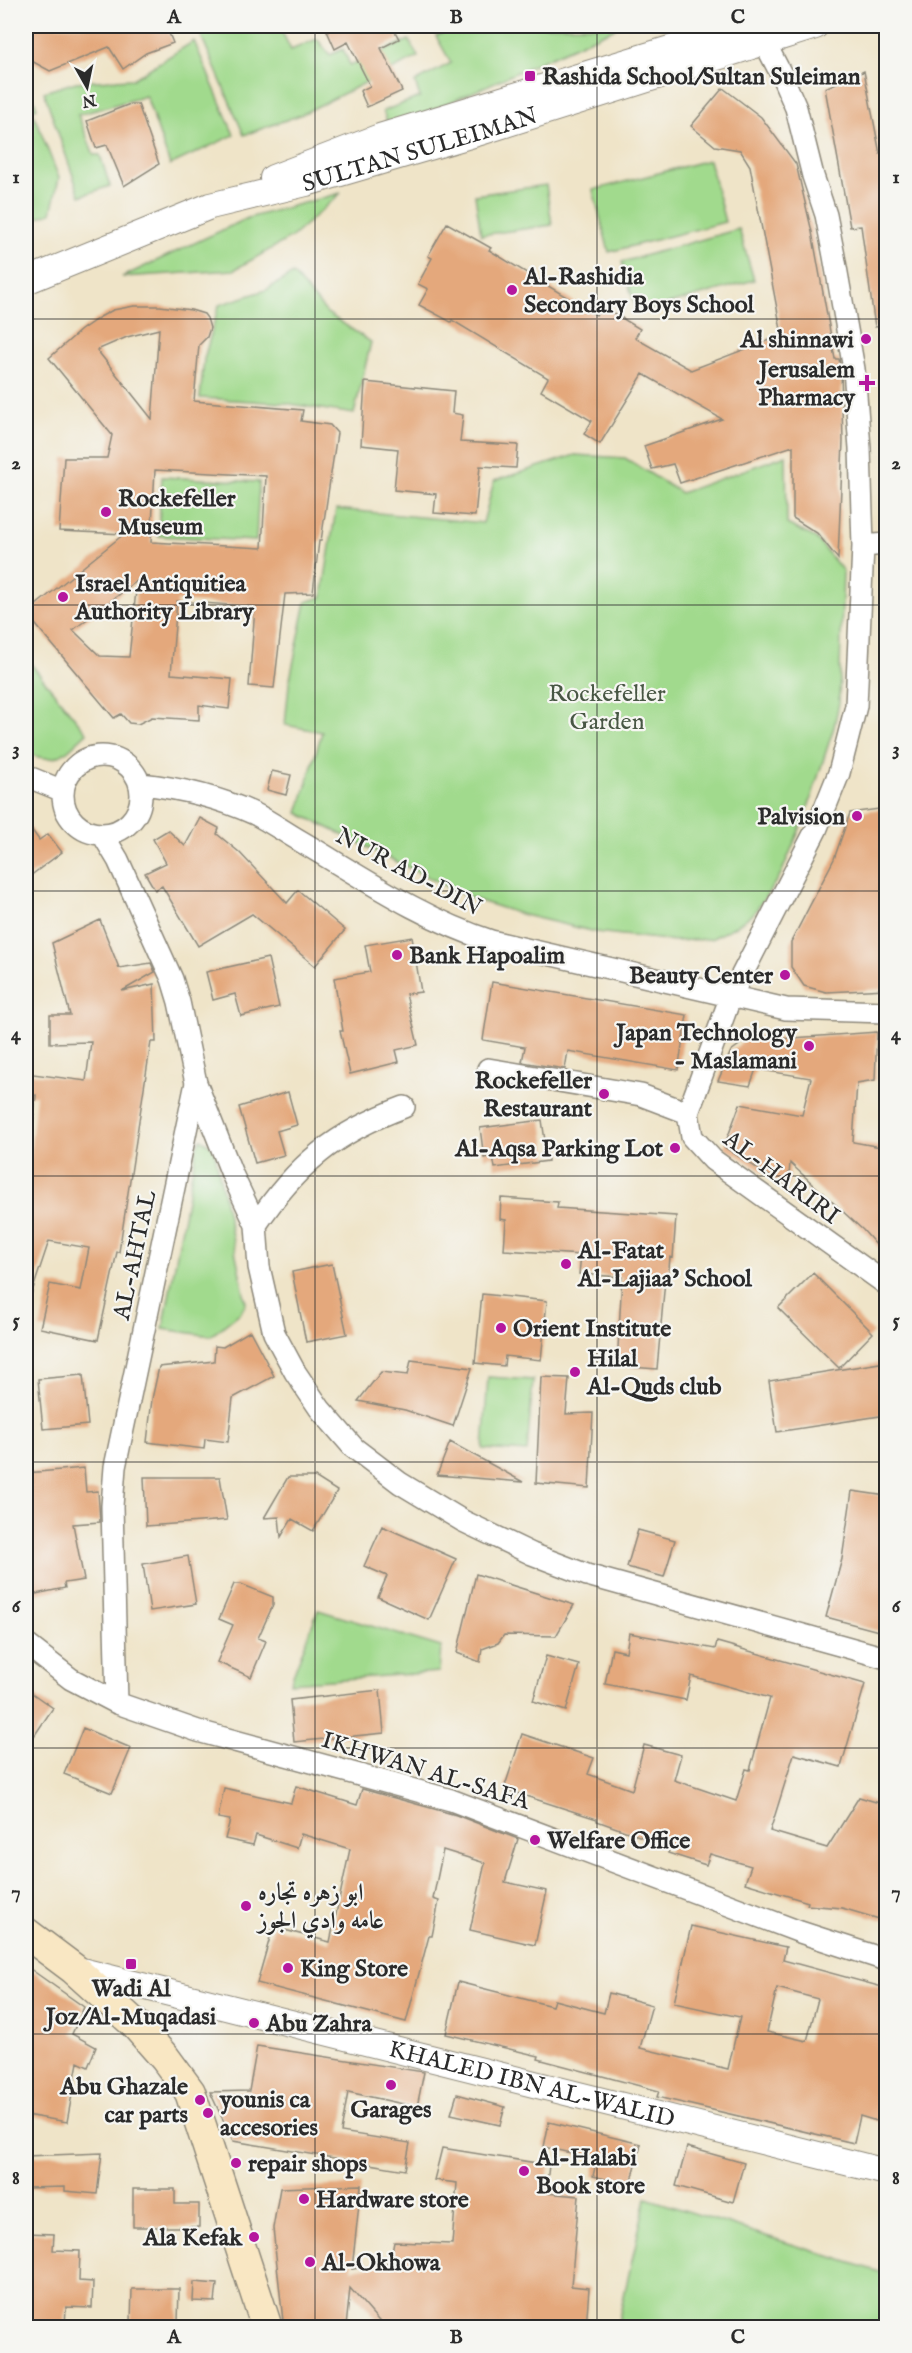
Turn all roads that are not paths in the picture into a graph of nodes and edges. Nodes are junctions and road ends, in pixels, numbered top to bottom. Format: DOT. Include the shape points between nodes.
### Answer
graph roads {
  1 [pos="739,26"];
  2 [pos="815,26"];
  3 [pos="765,43"];
  4 [pos="210,206"];
  5 [pos="26,280"];
  6 [pos="886,544"];
  7 [pos="863,546"];
  8 [pos="26,776"];
  9 [pos="141,784"];
  10 [pos="63,792"];
  11 [pos="103,835"];
  12 [pos="731,996"];
  13 [pos="886,1012"];
  14 [pos="488,1069"];
  15 [pos="196,1083"];
  16 [pos="404,1107"];
  17 [pos="688,1113"];
  18 [pos="256,1225"];
  19 [pos="886,1284"];
  20 [pos="26,1644"];
  21 [pos="886,1659"];
  22 [pos="117,1703"];
  23 [pos="26,1933"];
  24 [pos="886,1960"];
  25 [pos="74,1969"];
  26 [pos="886,2172"];
  27 [pos="267,2328"];
  1 -- 4 [label="street" via="380,137"];
  2 -- 3 [label="street, SULTAN SULEIMAN"];
  3 -- 4 [label="street, SULTAN SULEIMAN" via="377,163"];
  3 -- 7 [label="street" via="796,108 834,256 854,369"];
  4 -- 5 [label="street, SULTAN SULEIMAN"];
  6 -- 7 [label="street"];
  7 -- 12 [label="street" via="856,706 839,773 816,830"];
  8 -- 10 [label="street"];
  9 -- 10 [label="street" via="124,761 101,755 76,765 67,776"];
  9 -- 11 [label="street" via="142,802 137,814 128,825"];
  9 -- 12 [label="street, NUR AD-DIN" via="169,787 255,814 461,932"];
  10 -- 11 [label="street" via="70,818 80,828"];
  11 -- 15 [label="street, AL-AHTAL" via="172,979"];
  12 -- 13 [label="street, NUR AD-DIN" via="786,1009"];
  12 -- 17 [label="street"];
  14 -- 17 [label="street" via="641,1095"];
  15 -- 18 [label="street"];
  15 -- 22 [label="street, AL-AHTAL" via="115,1467 112,1506"];
  16 -- 18 [label="street" via="342,1135 320,1152 276,1194"];
  17 -- 19 [label="street, AL-HARIRI" via="692,1137 712,1160"];
  18 -- 21 [label="street" via="259,1267 274,1333 295,1372 354,1448 400,1483 463,1521 587,1575"];
  20 -- 22 [label="street, IKHWAN AL-SAFA" via="71,1679"];
  22 -- 24 [label="street, IKHWAN AL-SAFA" via="198,1731 451,1800 800,1932"];
  23 -- 25 [label="main road"];
  25 -- 26 [label="street, KHALED IBN AL-WALID"];
  25 -- 27 [label="main road" via="136,2025 190,2092"];
}
